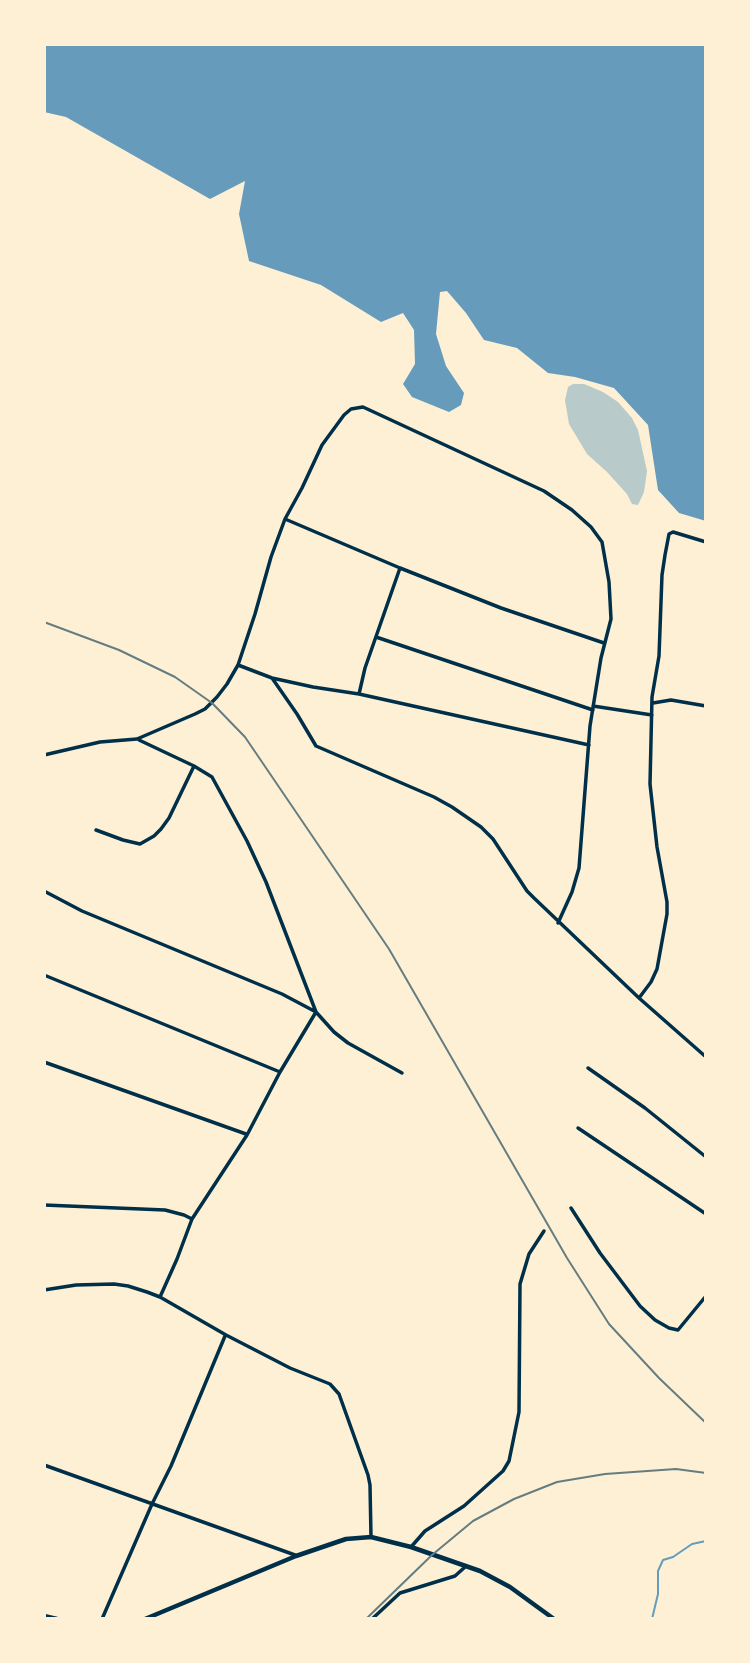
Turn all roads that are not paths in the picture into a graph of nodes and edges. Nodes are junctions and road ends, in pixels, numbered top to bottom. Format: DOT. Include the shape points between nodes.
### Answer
graph roads {
  1 [pos="285,519"];
  2 [pos="706,542"];
  3 [pos="400,568"];
  4 [pos="376,637"];
  5 [pos="604,643"];
  6 [pos="238,665"];
  7 [pos="272,678"];
  8 [pos="359,694"];
  9 [pos="653,704"];
  10 [pos="706,706"];
  11 [pos="593,708"];
  12 [pos="652,715"];
  13 [pos="137,739"];
  14 [pos="589,745"];
  15 [pos="44,754"];
  16 [pos="194,766"];
  17 [pos="96,830"];
  18 [pos="44,891"];
  19 [pos="558,923"];
  20 [pos="44,975"];
  21 [pos="639,998"];
  22 [pos="316,1012"];
  23 [pos="706,1057"];
  24 [pos="44,1062"];
  25 [pos="588,1068"];
  26 [pos="280,1072"];
  27 [pos="402,1073"];
  28 [pos="578,1128"];
  29 [pos="247,1135"];
  30 [pos="706,1157"];
  31 [pos="44,1205"];
  32 [pos="571,1208"];
  33 [pos="706,1214"];
  34 [pos="192,1219"];
  35 [pos="544,1231"];
  36 [pos="44,1290"];
  37 [pos="706,1296"];
  38 [pos="160,1297"];
  39 [pos="226,1335"];
  40 [pos="44,1465"];
  41 [pos="152,1504"];
  42 [pos="371,1537"];
  43 [pos="411,1547"];
  44 [pos="296,1556"];
  45 [pos="466,1565"];
  46 [pos="44,1616"];
  47 [pos="57,1619"];
  48 [pos="102,1619"];
  49 [pos="145,1619"];
  50 [pos="372,1619"];
  51 [pos="554,1619"];
  1 -- 3 [label="street"];
  1 -- 5 [label="street" via="322,445 344,415 363,407 544,491 592,527 607,563 610,629"];
  1 -- 6 [label="street"];
  2 -- 9 [label="street" via="669,534"];
  3 -- 4 [label="street"];
  3 -- 5 [label="street"];
  4 -- 8 [label="street"];
  4 -- 11 [label="street"];
  5 -- 11 [label="street"];
  6 -- 7 [label="street"];
  6 -- 13 [label="street" via="205,709"];
  7 -- 8 [label="street"];
  7 -- 19 [label="street" via="316,746 434,797 468,818 493,839 527,891"];
  8 -- 14 [label="street"];
  9 -- 10 [label="street" via="671,700"];
  9 -- 12 [label="street"];
  11 -- 12 [label="street"];
  11 -- 14 [label="street"];
  12 -- 21 [label="street" via="650,784 667,914 657,969"];
  13 -- 15 [label="street"];
  13 -- 16 [label="street"];
  14 -- 19 [label="street" via="579,868"];
  16 -- 17 [label="street" via="169,818 154,836 140,844"];
  16 -- 22 [label="street" via="212,777 247,841"];
  18 -- 22 [label="street"];
  19 -- 21 [label="street"];
  20 -- 26 [label="street"];
  21 -- 23 [label="street"];
  22 -- 26 [label="street"];
  22 -- 27 [label="street" via="348,1043"];
  24 -- 29 [label="street"];
  25 -- 30 [label="street"];
  26 -- 29 [label="street"];
  28 -- 33 [label="street"];
  29 -- 34 [label="street"];
  31 -- 34 [label="street" via="165,1210"];
  32 -- 37 [label="street" via="588,1238 655,1320 678,1329"];
  34 -- 38 [label="street"];
  35 -- 43 [label="street" via="529,1254 520,1284 519,1412 509,1461 464,1506 425,1531"];
  36 -- 38 [label="street" via="114,1284"];
  38 -- 39 [label="street"];
  39 -- 41 [label="street"];
  39 -- 42 [label="street" via="330,1384 339,1394 368,1475"];
  40 -- 41 [label="street"];
  41 -- 44 [label="street"];
  41 -- 48 [label="street"];
  42 -- 43 [label="street"];
  42 -- 44 [label="street" via="346,1539"];
  43 -- 45 [label="street"];
  44 -- 49 [label="street"];
  45 -- 50 [label="street" via="455,1576 400,1593"];
  45 -- 51 [label="street" via="510,1587"];
  46 -- 47 [label="street"];
}
